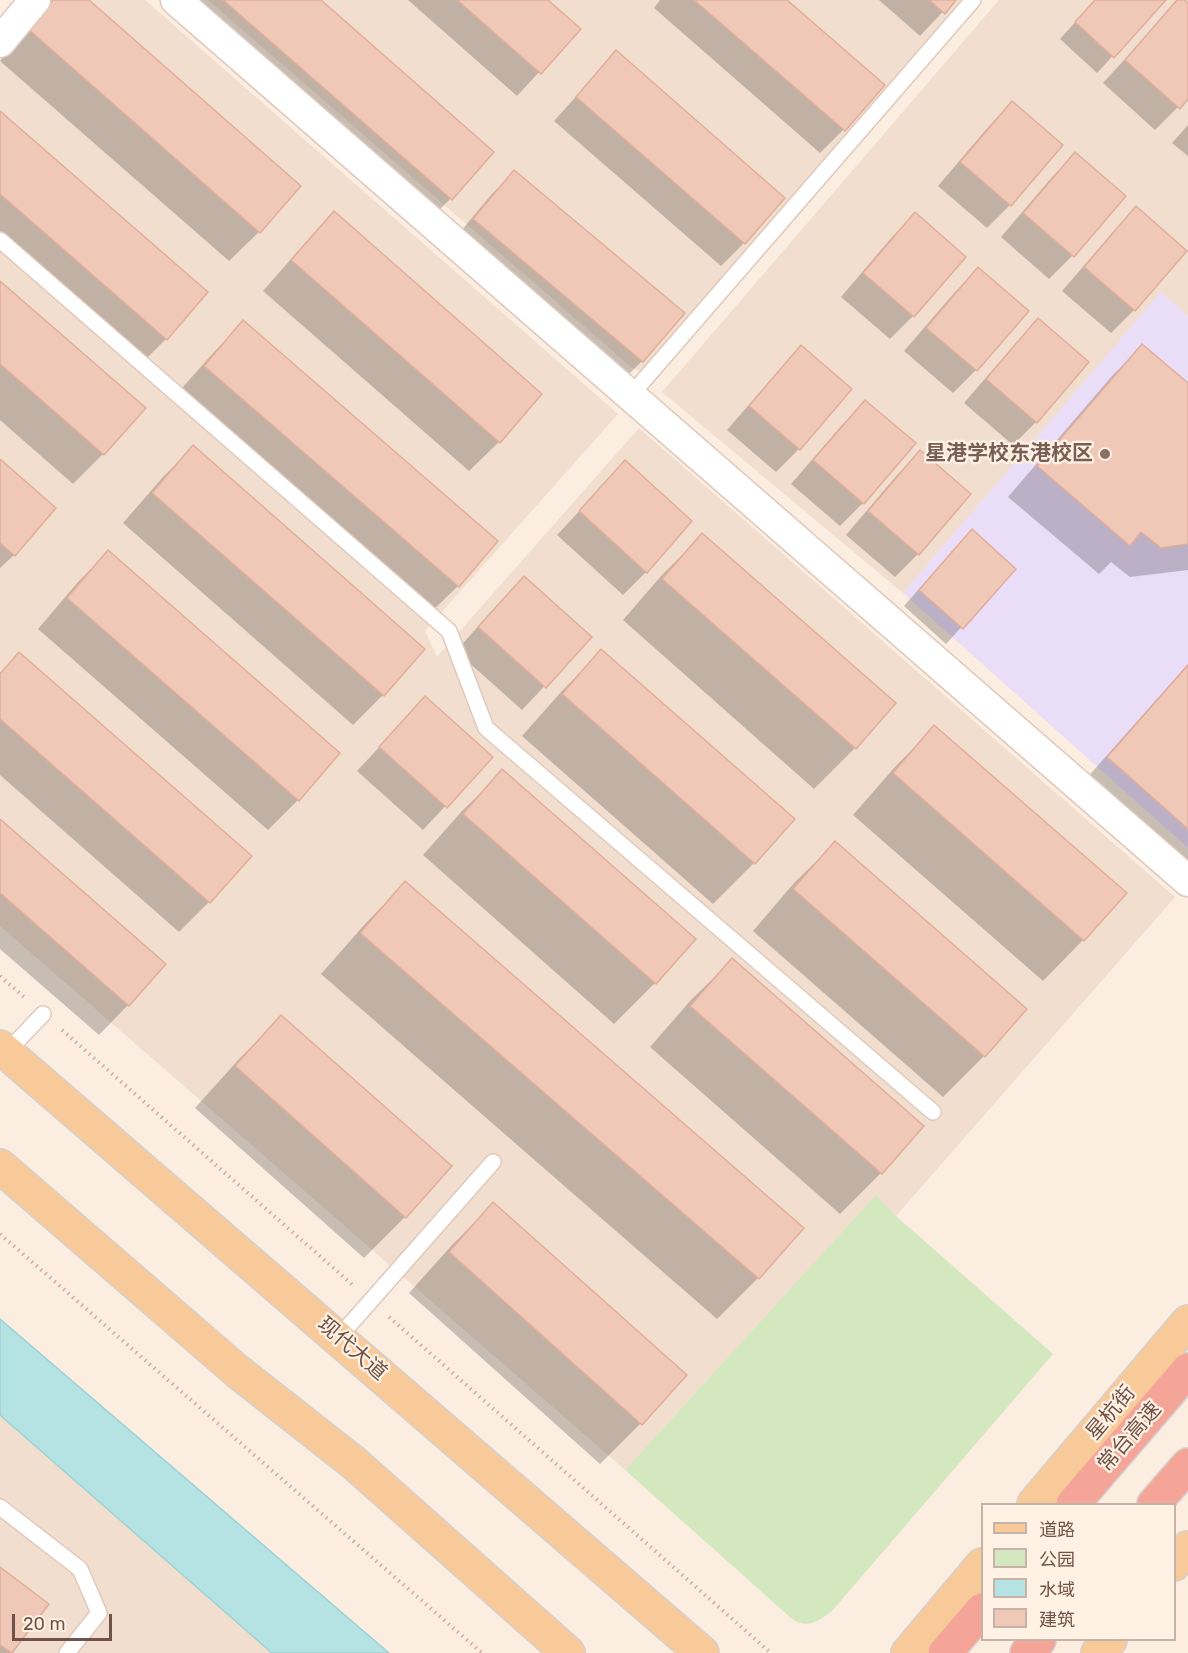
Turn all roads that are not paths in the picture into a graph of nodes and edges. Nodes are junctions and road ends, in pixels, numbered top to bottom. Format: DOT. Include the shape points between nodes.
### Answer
graph roads {
  1 [pos="35,0"];
  2 [pos="176,0"];
  3 [pos="973,0"];
  4 [pos="0,42"];
  5 [pos="0,240"];
  6 [pos="631,395"];
  7 [pos="1188,881"];
  8 [pos="43,1014"];
  9 [pos="2,1053"];
  10 [pos="933,1112"];
  11 [pos="493,1162"];
  12 [pos="0,1166"];
  13 [pos="1188,1322"];
  14 [pos="338,1338"];
  15 [pos="1188,1370"];
  16 [pos="1188,1465"];
  17 [pos="1035,1503"];
  18 [pos="1074,1503"];
  19 [pos="1155,1503"];
  20 [pos="0,1507"];
  21 [pos="1188,1548"];
  22 [pos="1176,1562"];
  23 [pos="981,1566"];
  24 [pos="981,1611"];
  25 [pos="1038,1641"];
  26 [pos="1109,1641"];
  27 [pos="67,1653"];
  28 [pos="568,1653"];
  29 [pos="702,1653"];
  30 [pos="908,1653"];
  31 [pos="945,1653"];
  32 [pos="1027,1653"];
  33 [pos="1098,1653"];
  1 -- 4 [label="street"];
  2 -- 6 [label="street"];
  3 -- 6 [label="lane"];
  5 -- 10 [label="lane" via="449,631 486,728"];
  6 -- 7 [label="street"];
  8 -- 9 [label="lane"];
  9 -- 14 [label="main road, 现代大道"];
  11 -- 14 [label="lane"];
  12 -- 28 [label="main road" via="237,1371 354,1463"];
  13 -- 17 [label="main road, 星杭街"];
  14 -- 29 [label="main road, 现代大道"];
  15 -- 18 [label="highway, 常台高速"];
  16 -- 19 [label="highway"];
  20 -- 27 [label="lane" via="80,1569 99,1613"];
  21 -- 22 [label="main road"];
  23 -- 30 [label="main road"];
  24 -- 31 [label="highway"];
  25 -- 32 [label="highway"];
  26 -- 33 [label="main road"];
}
